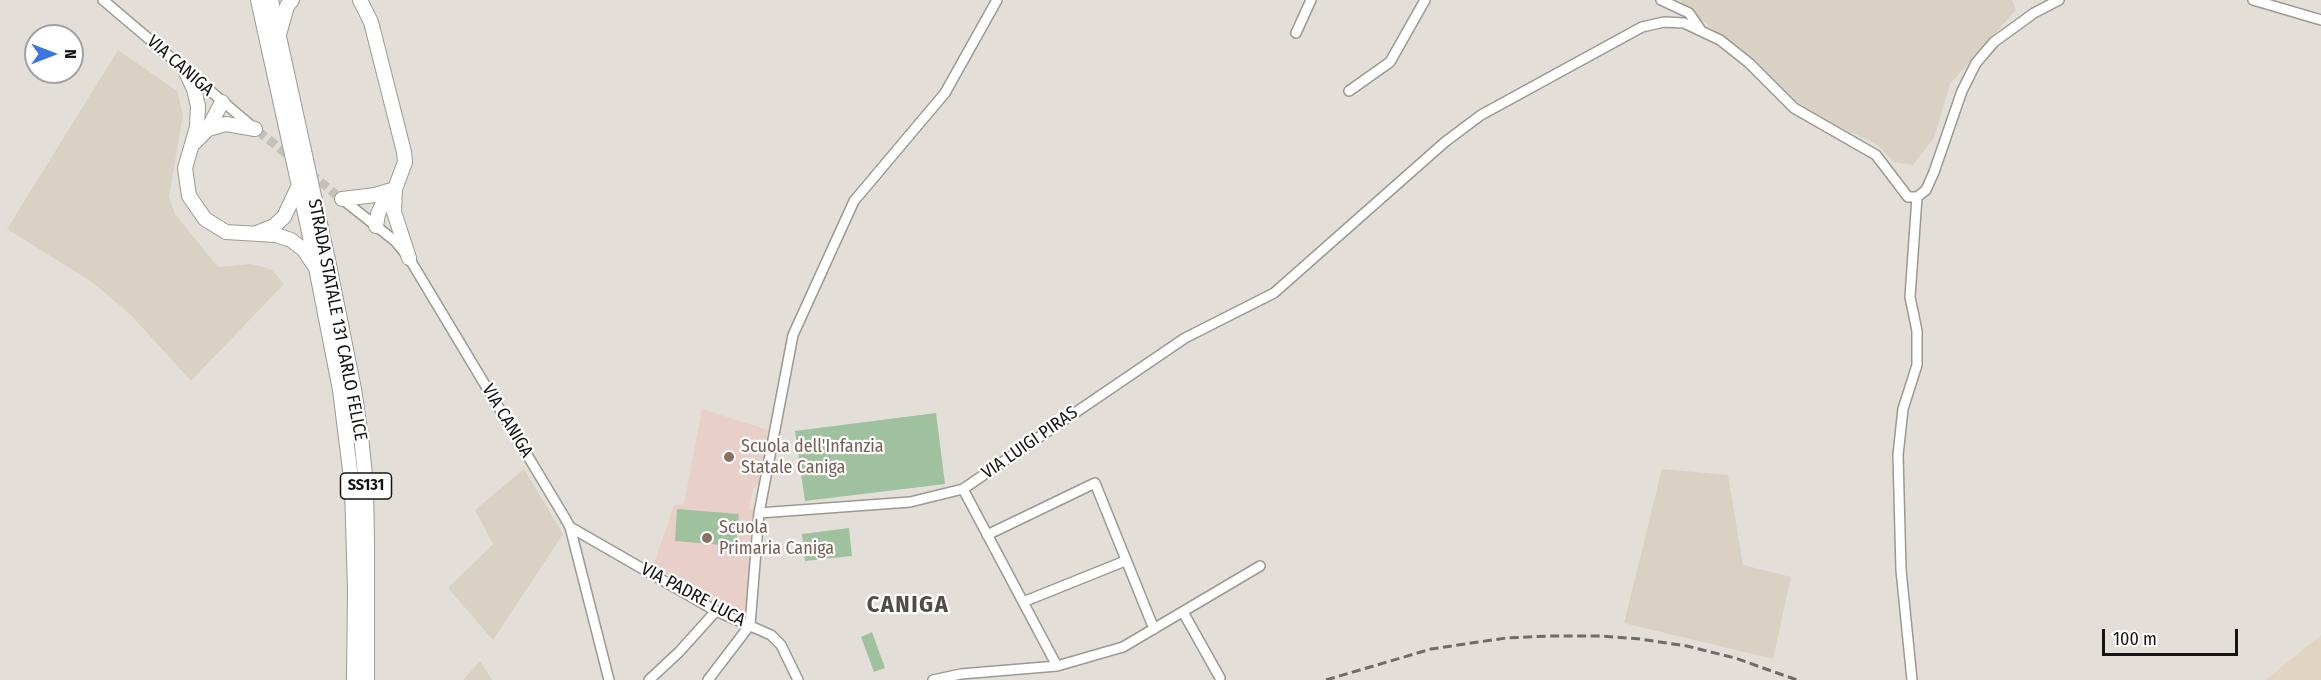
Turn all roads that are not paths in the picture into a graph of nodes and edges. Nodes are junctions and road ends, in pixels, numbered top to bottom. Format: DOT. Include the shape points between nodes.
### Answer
graph roads {
  1 [pos="103,0"];
  2 [pos="258,0"];
  3 [pos="271,0"];
  4 [pos="292,0"];
  5 [pos="360,0"];
  6 [pos="997,0"];
  7 [pos="1311,0"];
  8 [pos="1425,0"];
  9 [pos="1661,0"];
  10 [pos="2059,0"];
  11 [pos="2253,0"];
  12 [pos="2321,20"];
  13 [pos="1700,29"];
  14 [pos="1296,33"];
  15 [pos="278,36"];
  16 [pos="185,70"];
  17 [pos="1349,92"];
  18 [pos="222,102"];
  19 [pos="203,128"];
  20 [pos="257,130"];
  21 [pos="299,185"];
  22 [pos="393,194"];
  23 [pos="1917,196"];
  24 [pos="341,198"];
  25 [pos="376,226"];
  26 [pos="253,234"];
  27 [pos="409,258"];
  28 [pos="317,270"];
  29 [pos="337,336"];
  30 [pos="963,489"];
  31 [pos="759,513"];
  32 [pos="570,527"];
  33 [pos="987,535"];
  34 [pos="1125,561"];
  35 [pos="1260,566"];
  36 [pos="1023,602"];
  37 [pos="716,611"];
  38 [pos="1183,612"];
  39 [pos="750,625"];
  40 [pos="1154,629"];
  41 [pos="361,638"];
  42 [pos="1057,666"];
  43 [pos="974,676"];
  44 [pos="944,678"];
  45 [pos="1220,678"];
  46 [pos="354,680"];
  47 [pos="367,680"];
  48 [pos="609,680"];
  49 [pos="649,680"];
  50 [pos="708,680"];
  51 [pos="798,680"];
  52 [pos="933,680"];
  53 [pos="1912,680"];
  1 -- 16 [label="street, VIA CANIGA"];
  2 -- 21 [label="highway, STRADA STATALE 131 CARLO FELICE / SS131"];
  3 -- 15 [label="highway, STRADA STATALE 131 CARLO FELICE / SS131"];
  4 -- 15 [label="highway"];
  5 -- 22 [label="highway" via="371,22 404,152 405,162"];
  6 -- 31 [label="street" via="945,93 869,181 844,219 793,335"];
  7 -- 14 [label="street"];
  8 -- 17 [label="street" via="1390,62"];
  9 -- 13 [label="street" via="1689,13"];
  10 -- 23 [label="street" via="1994,42 1976,63 1934,172 1926,190"];
  11 -- 12 [label="street"];
  13 -- 23 [label="street" via="1749,63 1794,108 1876,155 1908,197"];
  13 -- 30 [label="street, VIA LUIGI PIRAS" via="1664,22 1642,27 1481,115 1274,293 1185,338"];
  15 -- 29 [label="highway, STRADA STATALE 131 CARLO FELICE / SS131"];
  16 -- 18 [label="street, VIA CANIGA"];
  16 -- 19 [label="highway"];
  18 -- 19 [label="highway" via="210,107"];
  18 -- 20 [label="street, VIA CANIGA"];
  19 -- 20 [label="highway" via="226,124"];
  19 -- 26 [label="highway" via="191,147 185,168 189,196 205,219 226,232"];
  21 -- 26 [label="highway" via="284,217 274,226"];
  21 -- 28 [label="highway, STRADA STATALE 131 CARLO FELICE / SS131"];
  22 -- 24 [label="highway"];
  22 -- 25 [label="highway" via="378,214"];
  22 -- 27 [label="highway" via="396,222"];
  23 -- 53 [label="street" via="1910,297 1917,332 1917,365 1903,409 1898,455 1901,570"];
  24 -- 25 [label="street, VIA CANIGA"];
  25 -- 27 [label="street, VIA CANIGA"];
  26 -- 28 [label="highway" via="291,240 304,250"];
  27 -- 32 [label="street, VIA CANIGA"];
  28 -- 29 [label="highway, STRADA STATALE 131 CARLO FELICE / SS131"];
  29 -- 41 [label="highway, STRADA STATALE 131 CARLO FELICE / SS131" via="352,486"];
  30 -- 31 [label="street, VIA LUIGI PIRAS" via="910,502"];
  30 -- 33 [label="street"];
  31 -- 39 [label="street"];
  32 -- 37 [label="street, VIA PADRE LUCA"];
  32 -- 48 [label="street, VIA CANIGA"];
  33 -- 34 [label="street" via="1095,483"];
  33 -- 36 [label="street"];
  34 -- 36 [label="street"];
  34 -- 40 [label="street"];
  35 -- 38 [label="street"];
  36 -- 42 [label="street"];
  37 -- 39 [label="street, VIA PADRE LUCA"];
  37 -- 49 [label="street"];
  38 -- 40 [label="street"];
  38 -- 45 [label="street"];
  39 -- 50 [label="street"];
  39 -- 51 [label="street, VIA PADRE LUCA" via="771,635 780,645"];
  40 -- 42 [label="street" via="1123,648"];
  41 -- 46 [label="highway, STRADA STATALE 131 CARLO FELICE / SS131"];
  41 -- 47 [label="highway, STRADA STATALE 131 CARLO FELICE / SS131"];
  42 -- 43 [label="street"];
  43 -- 44 [label="street"];
  44 -- 52 [label="street"];
}
